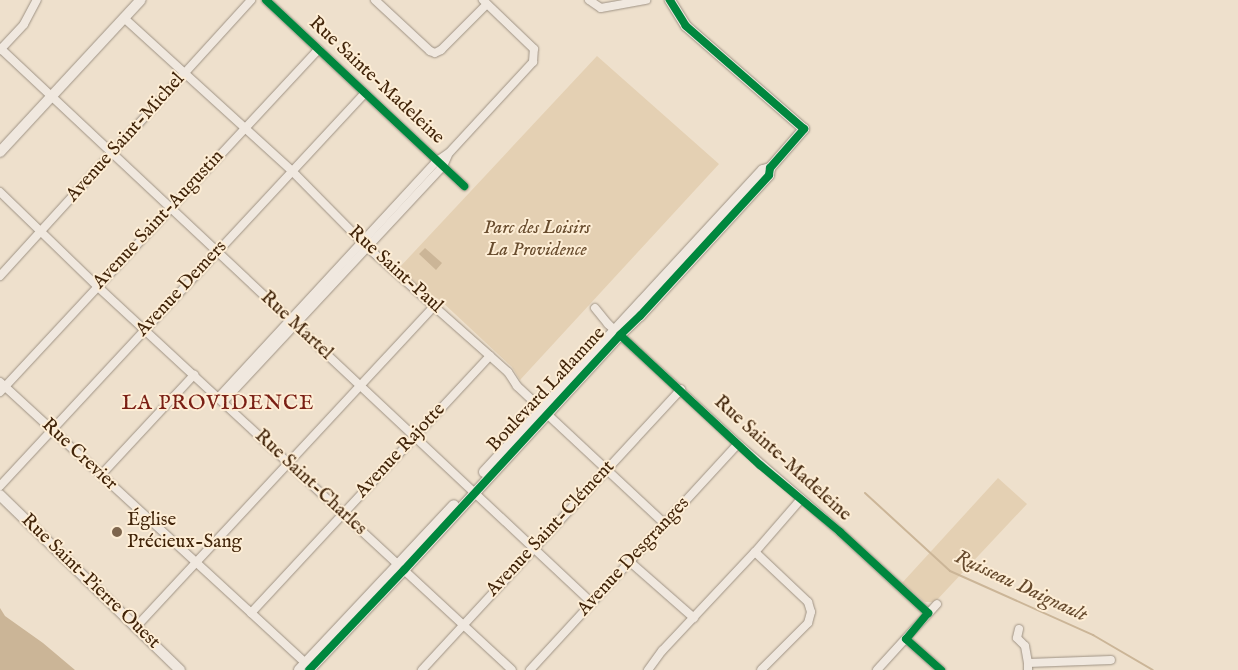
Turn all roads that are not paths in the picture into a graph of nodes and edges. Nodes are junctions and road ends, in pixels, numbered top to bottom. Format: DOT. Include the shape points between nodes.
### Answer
graph roads {
  1 [pos="38,0"];
  2 [pos="141,0"];
  3 [pos="251,0"];
  4 [pos="266,0"];
  5 [pos="375,0"];
  6 [pos="589,0"];
  7 [pos="646,0"];
  8 [pos="670,0"];
  9 [pos="485,2"];
  10 [pos="124,18"];
  11 [pos="0,49"];
  12 [pos="319,49"];
  13 [pos="185,73"];
  14 [pos="365,93"];
  15 [pos="52,97"];
  16 [pos="245,128"];
  17 [pos="0,152"];
  18 [pos="112,153"];
  19 [pos="440,164"];
  20 [pos="292,171"];
  21 [pos="464,186"];
  22 [pos="0,192"];
  23 [pos="170,208"];
  24 [pos="42,231"];
  25 [pos="364,244"];
  26 [pos="217,251"];
  27 [pos="0,276"];
  28 [pos="97,286"];
  29 [pos="434,306"];
  30 [pos="595,308"];
  31 [pos="293,323"];
  32 [pos="144,329"];
  33 [pos="617,332"];
  34 [pos="490,356"];
  35 [pos="194,375"];
  36 [pos="360,386"];
  37 [pos="2,387"];
  38 [pos="680,389"];
  39 [pos="221,400"];
  40 [pos="545,411"];
  41 [pos="52,430"];
  42 [pos="414,436"];
  43 [pos="738,444"];
  44 [pos="289,463"];
  45 [pos="607,469"];
  46 [pos="101,475"];
  47 [pos="0,486"];
  48 [pos="472,490"];
  49 [pos="0,495"];
  50 [pos="800,499"];
  51 [pos="343,514"];
  52 [pos="665,524"];
  53 [pos="534,548"];
  54 [pos="755,552"];
  55 [pos="630,562"];
  56 [pos="197,563"];
  57 [pos="401,567"];
  58 [pos="592,603"];
  59 [pos="937,604"];
  60 [pos="251,613"];
  61 [pos="928,613"];
  62 [pos="694,618"];
  63 [pos="463,625"];
  64 [pos="136,627"];
  65 [pos="1019,629"];
  66 [pos="906,639"];
  67 [pos="1111,660"];
  68 [pos="1028,666"];
  69 [pos="308,668"];
  70 [pos="180,670"];
  71 [pos="422,670"];
  72 [pos="512,670"];
  73 [pos="530,670"];
  74 [pos="648,670"];
  75 [pos="761,670"];
  76 [pos="877,670"];
  77 [pos="941,670"];
  1 -- 11 [label="street" via="24,24"];
  2 -- 10 [label="street"];
  3 -- 13 [label="street, Avenue Saint-Michel"];
  4 -- 12 [label="street, Rue Sainte-Madeleine"];
  5 -- 9 [label="street" via="435,53"];
  6 -- 7 [label="street" via="601,8"];
  8 -- 33 [label="street, Boulevard Laflamme" via="686,26 804,129"];
  9 -- 19 [label="street" via="534,50 533,62"];
  10 -- 13 [label="street, Rue Saint-Paul"];
  10 -- 15 [label="street"];
  11 -- 15 [label="street, Rue Martel"];
  12 -- 14 [label="street, Rue Sainte-Madeleine"];
  12 -- 16 [label="street, Avenue Saint-Augustin"];
  13 -- 16 [label="street, Rue Saint-Paul"];
  13 -- 18 [label="street, Avenue Saint-Michel"];
  14 -- 19 [label="street, Rue Sainte-Madeleine"];
  14 -- 20 [label="street, Avenue Demers"];
  15 -- 17 [label="street"];
  15 -- 18 [label="street, Rue Martel"];
  16 -- 20 [label="street, Rue Saint-Paul"];
  16 -- 23 [label="street, Avenue Saint-Augustin"];
  18 -- 23 [label="street, Rue Martel"];
  18 -- 24 [label="street, Avenue Saint-Michel"];
  19 -- 21 [label="street, Rue Sainte-Madeleine"];
  19 -- 25 [label="street"];
  20 -- 25 [label="street, Rue Saint-Paul"];
  20 -- 26 [label="street, Avenue Demers"];
  22 -- 24 [label="street, Rue Saint-Charles"];
  23 -- 26 [label="street, Rue Martel"];
  23 -- 28 [label="street, Avenue Saint-Augustin"];
  24 -- 27 [label="street, Avenue Saint-Michel"];
  24 -- 28 [label="street, Rue Saint-Charles"];
  25 -- 29 [label="street, Rue Saint-Paul"];
  25 -- 31 [label="street"];
  26 -- 31 [label="street, Rue Martel"];
  26 -- 32 [label="street, Avenue Demers"];
  28 -- 32 [label="street, Rue Saint-Charles"];
  28 -- 37 [label="street, Avenue Saint-Augustin"];
  29 -- 34 [label="street, Rue Saint-Paul"];
  29 -- 36 [label="street"];
  30 -- 33 [label="street, Rue Sainte-Madeleine"];
  31 -- 36 [label="street, Rue Martel"];
  31 -- 39 [label="street"];
  32 -- 35 [label="street, Rue Saint-Charles"];
  32 -- 41 [label="street, Avenue Demers"];
  33 -- 38 [label="street, Rue Sainte-Madeleine"];
  33 -- 40 [label="street, Boulevard Laflamme"];
  34 -- 40 [label="street, Rue Saint-Paul"];
  34 -- 42 [label="street, Avenue Rajotte"];
  35 -- 39 [label="street, Rue Saint-Charles"];
  35 -- 46 [label="street"];
  36 -- 42 [label="street, Rue Martel"];
  36 -- 44 [label="street"];
  37 -- 41 [label="street, Rue Crevier"];
  38 -- 43 [label="street, Rue Sainte-Madeleine"];
  38 -- 45 [label="street, Avenue Saint-Clément"];
  39 -- 44 [label="street, Rue Saint-Charles"];
  40 -- 45 [label="street, Rue Saint-Paul"];
  40 -- 48 [label="street, Boulevard Laflamme"];
  41 -- 46 [label="street, Rue Crevier"];
  41 -- 47 [label="street, Avenue Demers"];
  42 -- 48 [label="street, Rue Martel"];
  42 -- 51 [label="street, Avenue Rajotte"];
  43 -- 50 [label="street, Rue Sainte-Madeleine"];
  43 -- 52 [label="street, Avenue Desgranges"];
  44 -- 51 [label="street, Rue Saint-Charles"];
  44 -- 56 [label="street"];
  45 -- 52 [label="street, Rue Saint-Paul"];
  45 -- 53 [label="street, Avenue Saint-Clément"];
  46 -- 56 [label="street, Rue Crevier"];
  48 -- 53 [label="street, Rue Martel"];
  48 -- 57 [label="street, Boulevard Laflamme"];
  49 -- 64 [label="street, Rue Saint-Pierre Ouest"];
  50 -- 54 [label="street"];
  50 -- 61 [label="street, Rue Sainte-Madeleine"];
  51 -- 57 [label="street, Rue Saint-Charles"];
  51 -- 60 [label="street, Avenue Rajotte"];
  52 -- 55 [label="street, Avenue Desgranges"];
  53 -- 58 [label="street, Rue Martel"];
  53 -- 63 [label="street, Avenue Saint-Clément"];
  54 -- 62 [label="street"];
  54 -- 75 [label="street" via="808,602 811,612 808,622"];
  55 -- 58 [label="street, Avenue Desgranges"];
  55 -- 62 [label="street"];
  56 -- 60 [label="street, Rue Crevier"];
  56 -- 64 [label="street"];
  57 -- 63 [label="street, Rue Saint-Charles"];
  57 -- 69 [label="street, Boulevard Laflamme"];
  58 -- 73 [label="street, Avenue Desgranges"];
  59 -- 61 [label="street"];
  60 -- 69 [label="street, Rue Crevier"];
  61 -- 66 [label="street"];
  62 -- 74 [label="street"];
  63 -- 71 [label="street, Avenue Saint-Clément"];
  63 -- 72 [label="street, Rue Saint-Charles"];
  64 -- 70 [label="street, Rue Saint-Pierre Ouest"];
  65 -- 68 [label="street" via="1017,638 1025,646"];
  66 -- 76 [label="street"];
  66 -- 77 [label="street"];
  67 -- 68 [label="street"];
}
